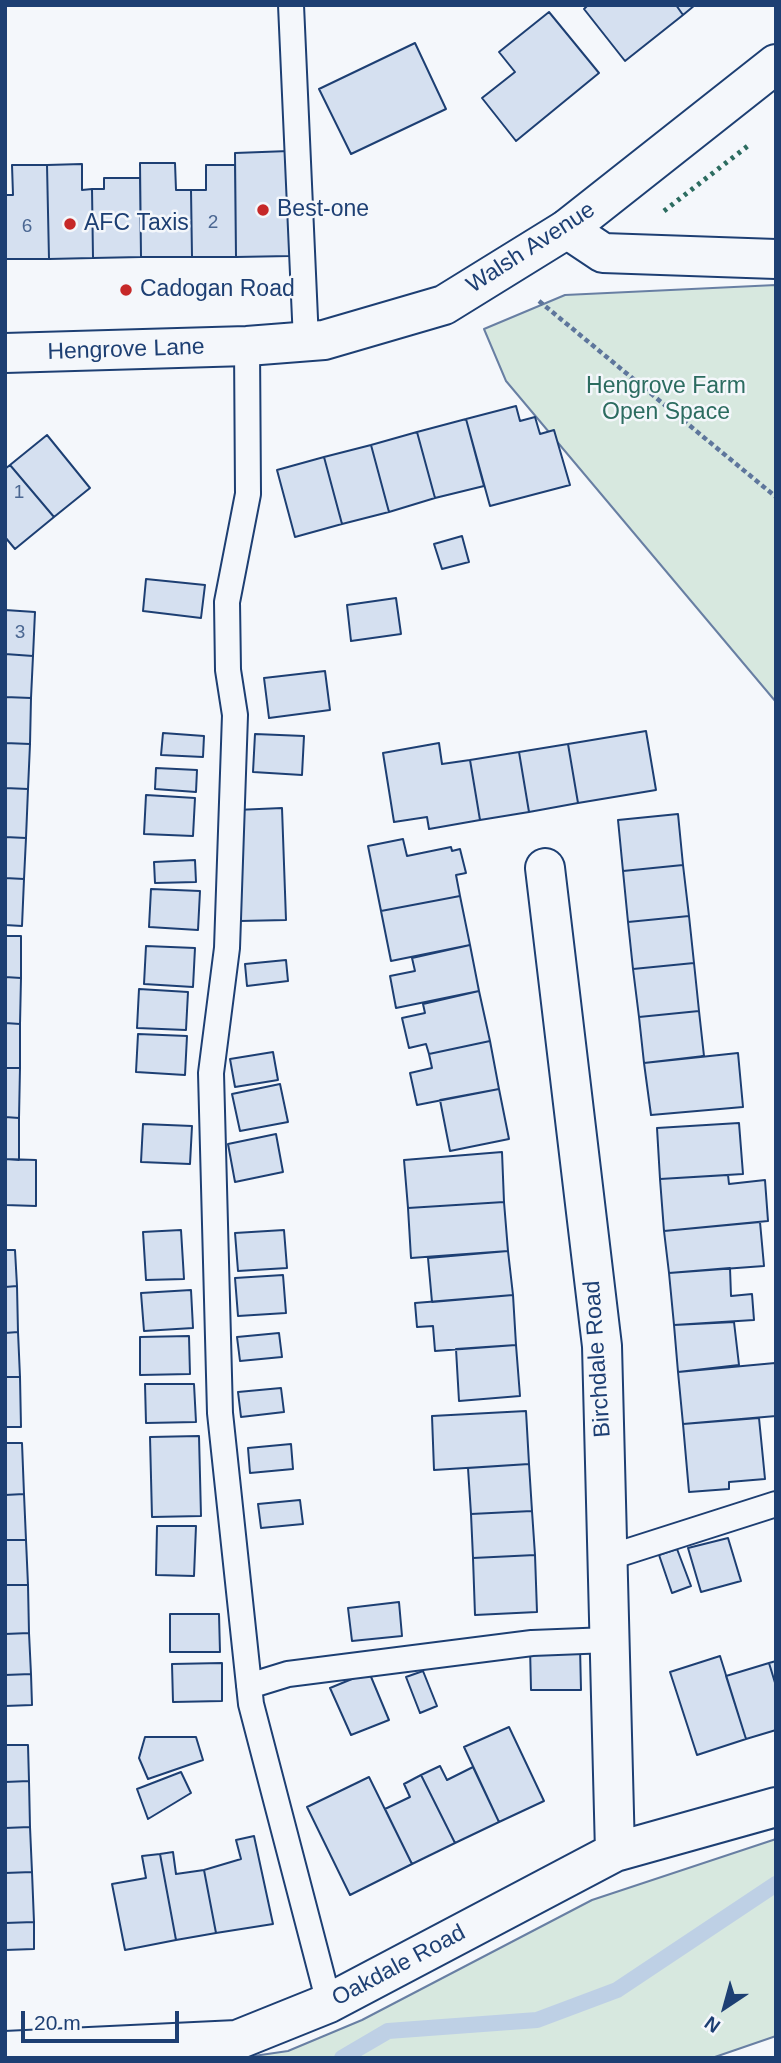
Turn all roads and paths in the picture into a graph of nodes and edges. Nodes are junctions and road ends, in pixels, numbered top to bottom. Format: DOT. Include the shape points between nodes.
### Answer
graph roads {
  1 [pos="290,5"];
  2 [pos="776,64"];
  3 [pos="567,229"];
  4 [pos="776,259"];
  5 [pos="499,269"];
  6 [pos="306,341"];
  7 [pos="247,346"];
  8 [pos="5,353"];
  9 [pos="776,497"];
  10 [pos="545,868"];
  11 [pos="776,1504"];
  12 [pos="607,1558"];
  13 [pos="609,1640"];
  14 [pos="249,1686"];
  15 [pos="776,1807"];
  16 [pos="615,1852"];
  17 [pos="329,2003"];
  18 [pos="5,2051"];
  1 -- 6 [label="lane"];
  2 -- 3 [label="street, Walsh Avenue"];
  3 -- 4 [label="street" via="603,253"];
  3 -- 5 [label="street, Walsh Avenue"];
  5 -- 6 [label="street, Walsh Avenue" via="444,305 324,340"];
  5 -- 9 [label="path"];
  6 -- 7 [label="street, Walsh Avenue"];
  7 -- 8 [label="street, Hengrove Lane"];
  7 -- 14 [label="lane" via="248,494 227,602 228,670 235,715 227,948 211,1073 220,1413"];
  10 -- 12 [label="street, Birchdale Road" via="602,1346"];
  11 -- 12 [label="lane"];
  12 -- 13 [label="street, Birchdale Road"];
  13 -- 14 [label="lane" via="532,1643 342,1667 288,1674"];
  13 -- 16 [label="street, Birchdale Road"];
  14 -- 17 [label="lane" via="265,1764"];
  15 -- 16 [label="street, Oakdale Road"];
  16 -- 17 [label="street, Oakdale Road"];
  17 -- 18 [label="street, Oakdale Road" via="237,2040"];
}
